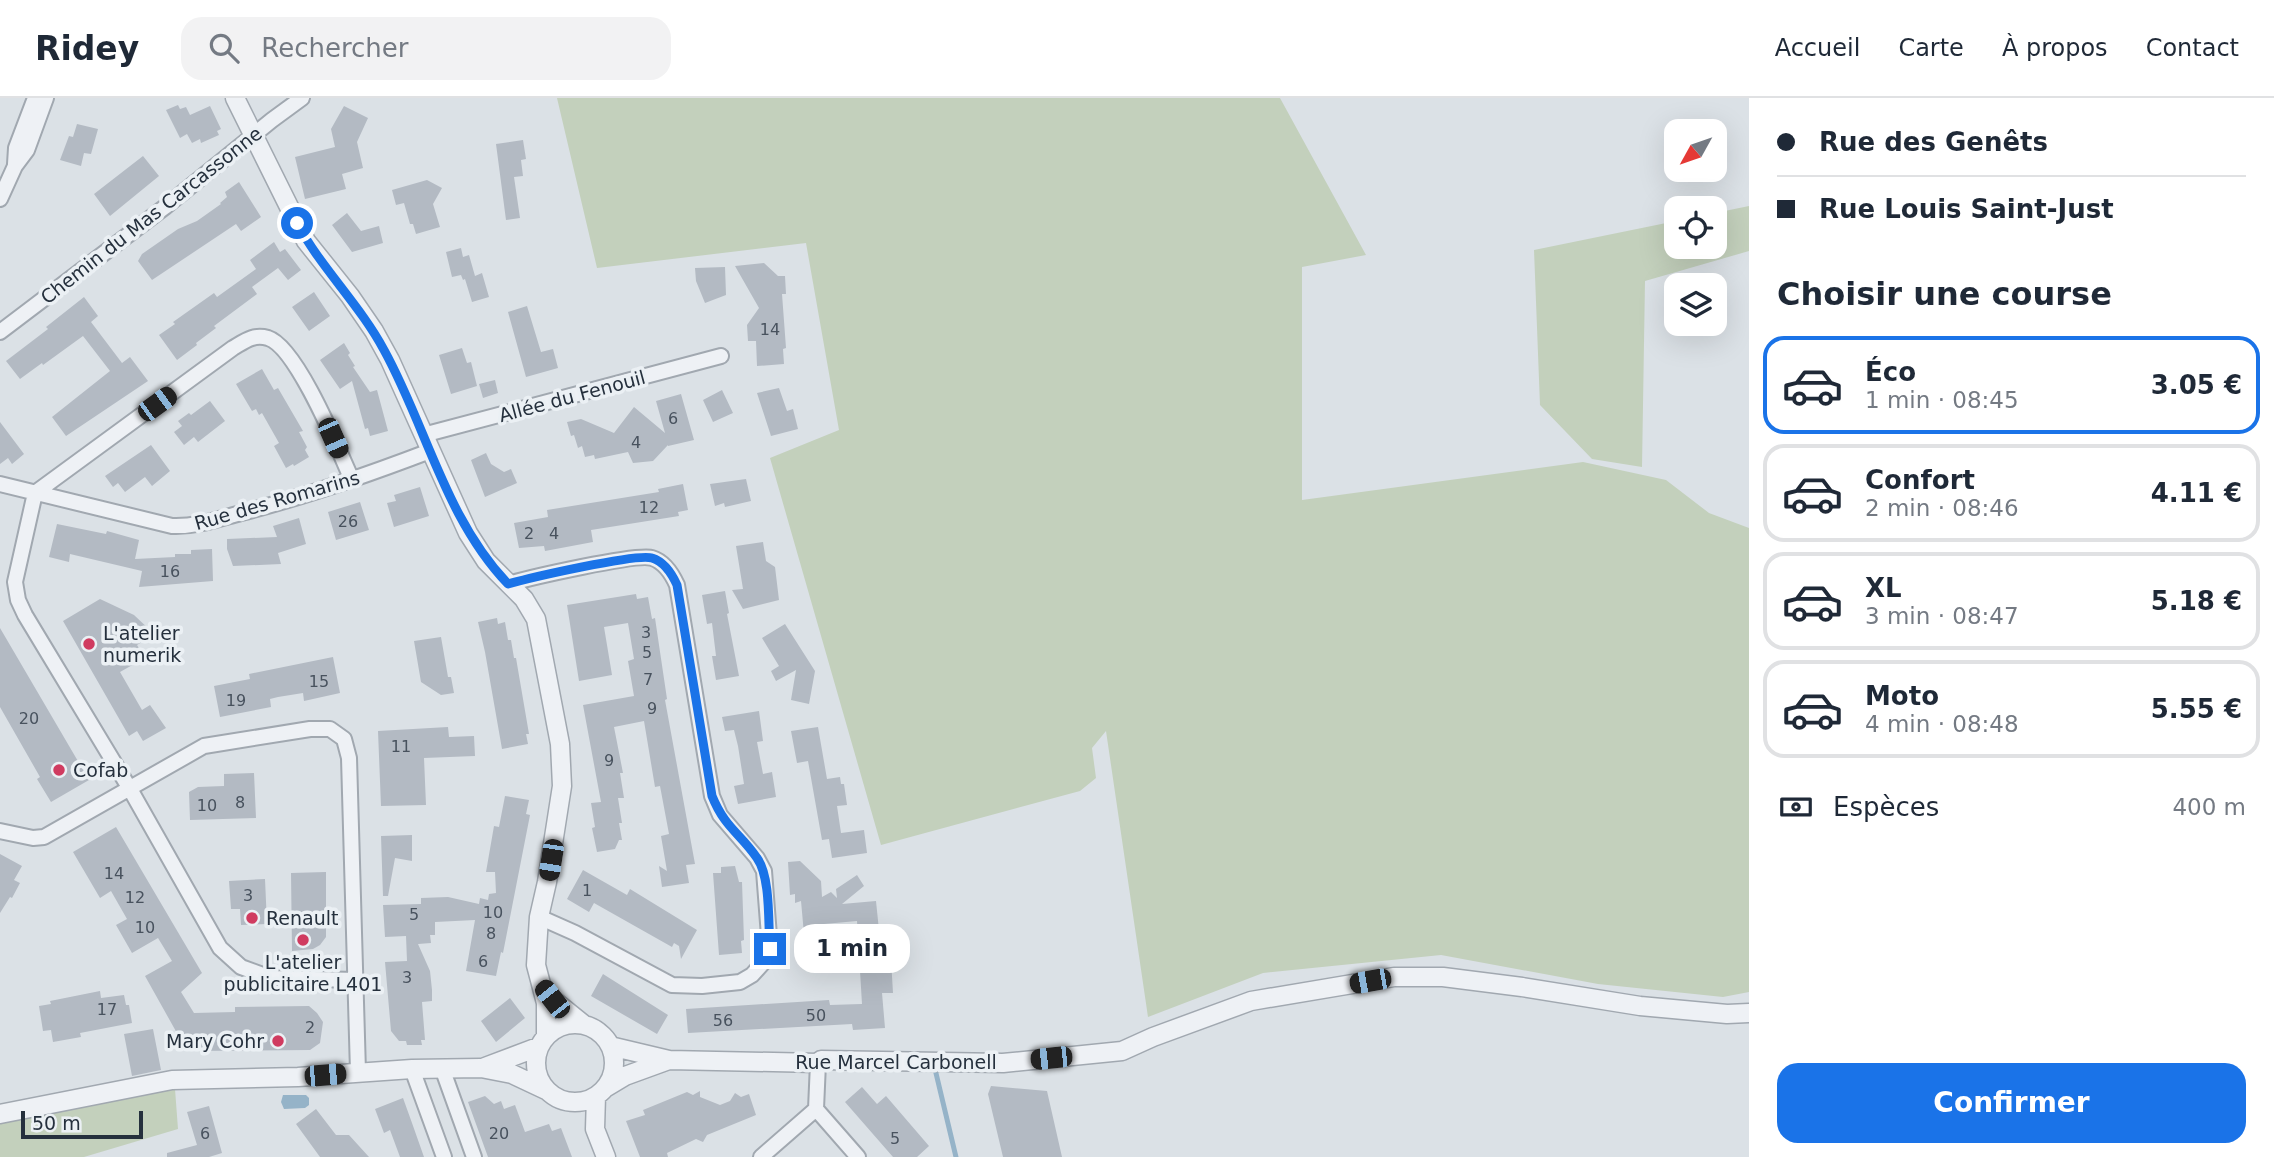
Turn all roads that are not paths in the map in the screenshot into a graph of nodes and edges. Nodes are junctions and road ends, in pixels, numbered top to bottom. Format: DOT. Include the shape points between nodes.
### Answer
graph roads {
  1 [pos="34,98"];
  2 [pos="46,98"];
  3 [pos="235,98"];
  4 [pos="302,98"];
  5 [pos="255,135"];
  6 [pos="15,166"];
  7 [pos="0,200"];
  8 [pos="0,332"];
  9 [pos="721,356"];
  10 [pos="426,443"];
  11 [pos="352,480"];
  12 [pos="0,484"];
  13 [pos="35,493"];
  14 [pos="508,584"];
  15 [pos="130,789"];
  16 [pos="0,831"];
  17 [pos="539,917"];
  18 [pos="356,980"];
  19 [pos="544,988"];
  20 [pos="1749,1013"];
  21 [pos="583,1024"];
  22 [pos="542,1041"];
  23 [pos="610,1045"];
  24 [pos="669,1060"];
  25 [pos="818,1063"];
  26 [pos="442,1068"];
  27 [pos="481,1068"];
  28 [pos="412,1069"];
  29 [pos="359,1072"];
  30 [pos="546,1090"];
  31 [pos="600,1093"];
  32 [pos="570,1102"];
  33 [pos="816,1109"];
  34 [pos="0,1114"];
  35 [pos="596,1129"];
  36 [pos="444,1157"];
  37 [pos="474,1157"];
  38 [pos="606,1157"];
  39 [pos="761,1157"];
  40 [pos="858,1157"];
  1 -- 6 [label="street" via="16,148"];
  2 -- 6 [label="street" via="27,150"];
  3 -- 5 [label="street"];
  4 -- 5 [label="street, Chemin du Mas Carcassonne"];
  5 -- 8 [label="street, Chemin du Mas Carcassonne"];
  5 -- 10 [label="street" via="306,241 379,341"];
  6 -- 7 [label="street"];
  9 -- 10 [label="street, Allée du Fenouil"];
  10 -- 11 [label="street, Rue des Romarins"];
  10 -- 14 [label="street" via="461,519 486,561"];
  11 -- 13 [label="street, Rue des Romarins" via="188,527"];
  11 -- 13 [label="street" via="313,395 283,349 270,339 252,337"];
  12 -- 13 [label="street, Rue des Romarins"];
  13 -- 15 [label="street" via="15,582 18,600"];
  14 -- 17 [label="street" via="536,619 560,744 562,786"];
  14 -- 17 [label="street" via="645,557 671,572 677,585 712,796 720,815 764,871 770,949 752,975 740,982 672,985"];
  15 -- 16 [label="street" via="44,837"];
  15 -- 18 [label="street" via="202,920 220,948 241,967 271,978"];
  15 -- 18 [label="street" via="204,747 310,729 330,729 344,739 349,758"];
  17 -- 19 [label="street" via="536,965"];
  18 -- 29 [label="street"];
  19 -- 21 [label="street"];
  19 -- 22 [label="street"];
  20 -- 25 [label="street, Rue Marcel Carbonell" via="1640,1006 1443,977 1394,977 1251,1001 1122,1051 1003,1063"];
  21 -- 22 [label="street" via="557,1027"];
  21 -- 23 [label="street" via="594,1028"];
  22 -- 27 [label="street"];
  22 -- 30 [label="street" via="535,1069"];
  23 -- 24 [label="street, Rue Marcel Carbonell"];
  23 -- 31 [label="street" via="614,1068"];
  24 -- 25 [label="street, Rue Marcel Carbonell"];
  24 -- 31 [label="street, Rue Marcel Carbonell" via="625,1076"];
  25 -- 33 [label="street"];
  26 -- 27 [label="street"];
  26 -- 28 [label="street"];
  26 -- 37 [label="street"];
  27 -- 30 [label="street" via="512,1074"];
  28 -- 29 [label="street"];
  28 -- 36 [label="street"];
  29 -- 34 [label="street" via="172,1080"];
  30 -- 32 [label="street"];
  31 -- 32 [label="street"];
  31 -- 35 [label="street"];
  32 -- 35 [label="street"];
  33 -- 39 [label="street"];
  33 -- 40 [label="street"];
  35 -- 38 [label="street"];
}
